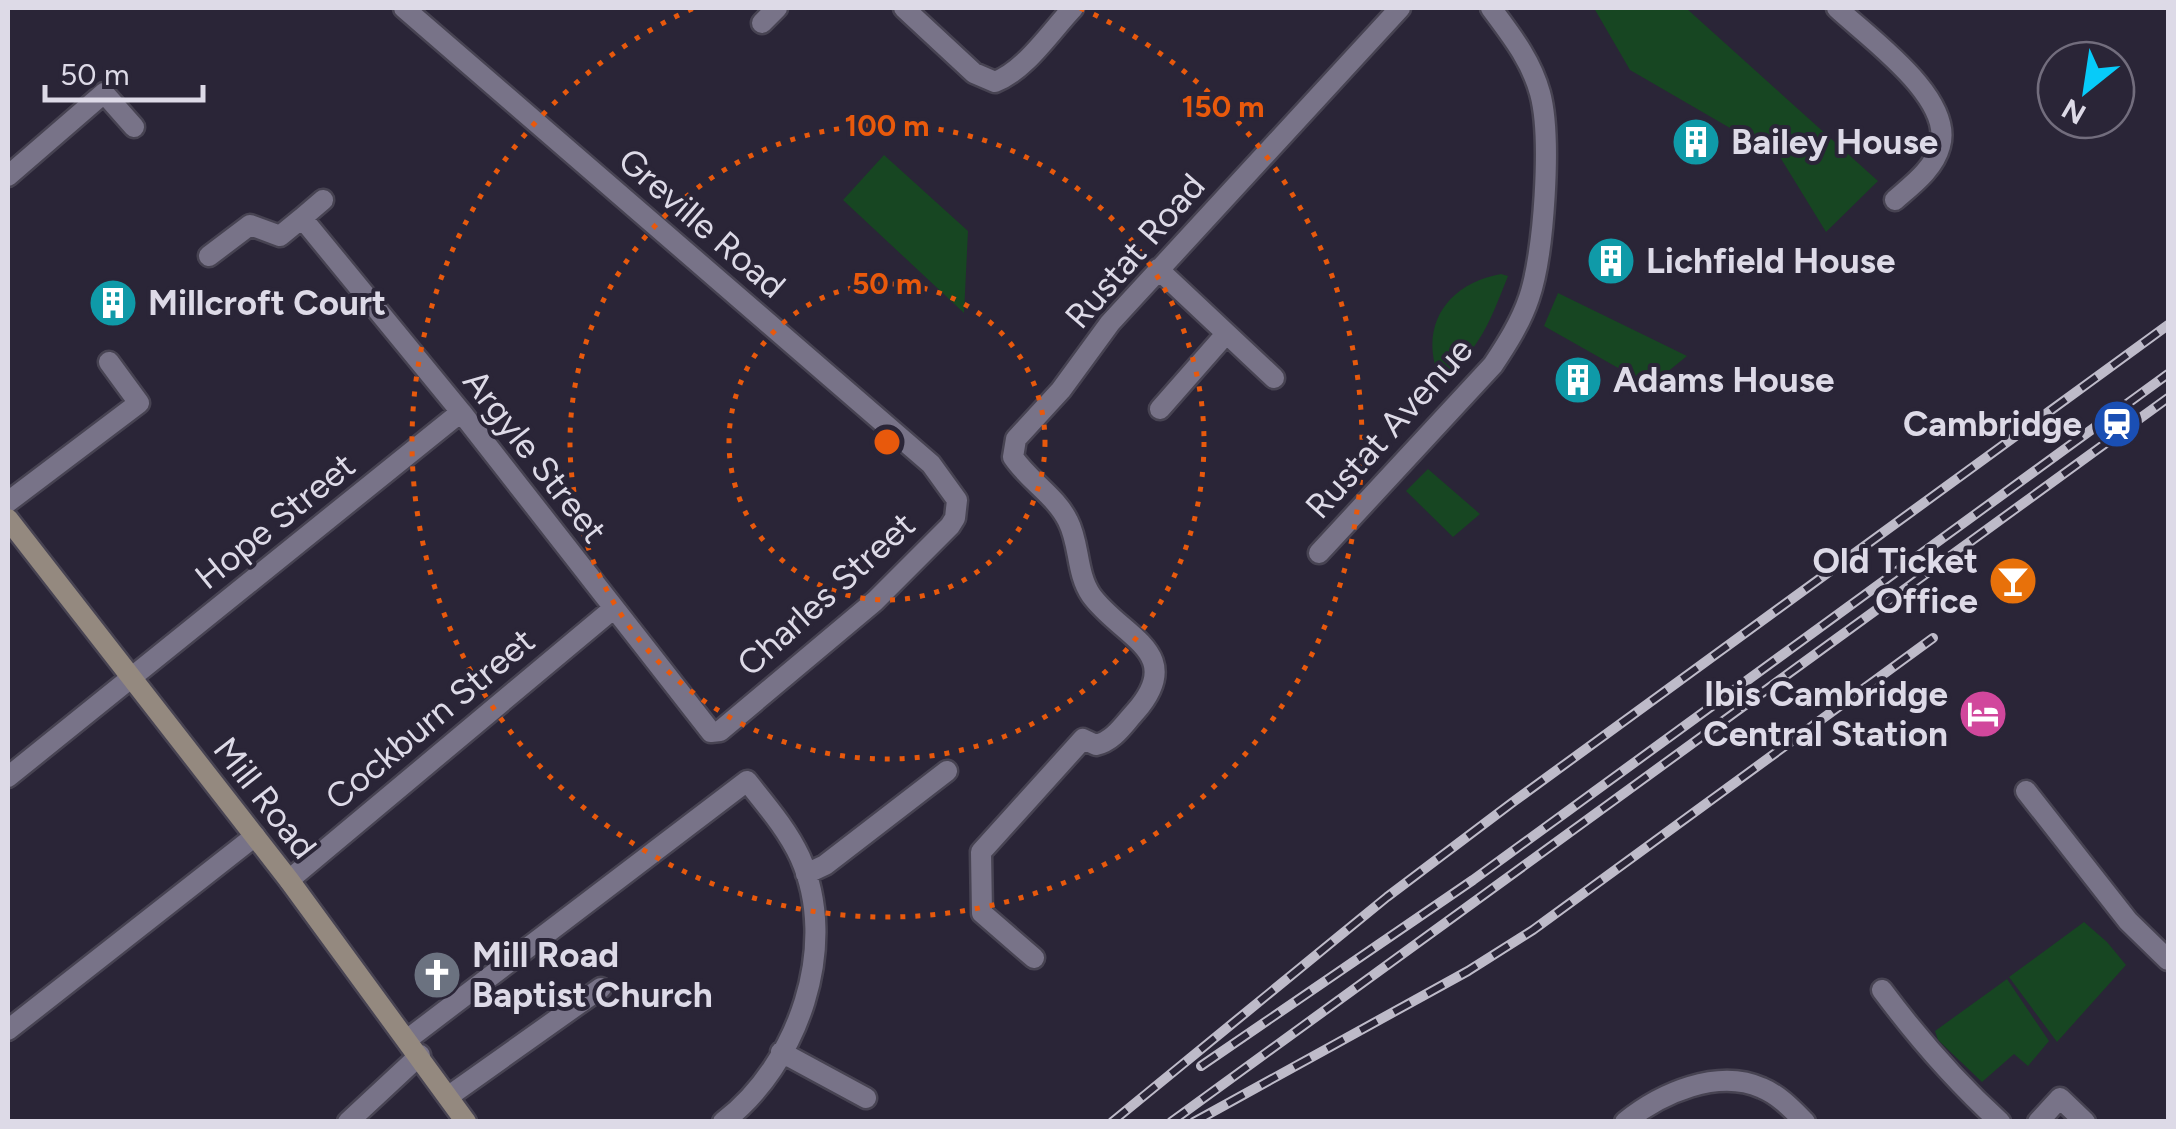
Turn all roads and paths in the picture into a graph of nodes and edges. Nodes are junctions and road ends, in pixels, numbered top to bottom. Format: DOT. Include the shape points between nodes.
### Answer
graph roads {
  1 [pos="404,8"];
  2 [pos="777,8"];
  3 [pos="904,8"];
  4 [pos="1073,8"];
  5 [pos="1400,8"];
  6 [pos="1491,8"];
  7 [pos="1837,8"];
  8 [pos="762,23"];
  9 [pos="134,127"];
  10 [pos="8,176"];
  11 [pos="323,200"];
  12 [pos="1895,200"];
  13 [pos="302,218"];
  14 [pos="209,256"];
  15 [pos="1158,269"];
  16 [pos="1224,335"];
  17 [pos="109,362"];
  18 [pos="1274,378"];
  19 [pos="1160,409"];
  20 [pos="461,412"];
  21 [pos="953,492"];
  22 [pos="8,502"];
  23 [pos="8,520"];
  24 [pos="1319,553"];
  25 [pos="614,609"];
  26 [pos="130,679"];
  27 [pos="716,732"];
  28 [pos="948,771"];
  29 [pos="8,777"];
  30 [pos="2026,791"];
  31 [pos="255,836"];
  32 [pos="806,874"];
  33 [pos="289,880"];
  34 [pos="1034,958"];
  35 [pos="2168,960"];
  36 [pos="601,988"];
  37 [pos="1882,990"];
  38 [pos="8,1030"];
  39 [pos="414,1047"];
  40 [pos="780,1052"];
  41 [pos="449,1096"];
  42 [pos="866,1098"];
  43 [pos="348,1122"];
  44 [pos="466,1122"];
  45 [pos="722,1122"];
  46 [pos="1625,1122"];
  47 [pos="1805,1122"];
  48 [pos="2000,1122"];
  49 [pos="2038,1122"];
  50 [pos="2084,1122"];
  1 -- 21 [label="street, Greville Road" via="931,464"];
  2 -- 8 [label="street"];
  3 -- 4 [label="street" via="974,73 995,82"];
  5 -- 15 [label="street, Rustat Road"];
  6 -- 24 [label="street, Rustat Avenue" via="1523,50 1544,125 1538,260 1528,300 1493,366"];
  7 -- 12 [label="street" via="1923,90 1939,116 1940,149"];
  9 -- 10 [label="street" via="104,93"];
  11 -- 13 [label="street"];
  13 -- 14 [label="street" via="280,236 250,225"];
  13 -- 20 [label="street, Argyle Street"];
  15 -- 16 [label="street"];
  15 -- 34 [label="street, Rustat Road" via="1016,438 1013,457 1071,526 1089,592 1149,651 1156,672 1151,692 1108,742 1082,738 980,852 982,913"];
  16 -- 18 [label="street"];
  16 -- 19 [label="street"];
  17 -- 22 [label="street" via="139,403"];
  20 -- 25 [label="street, Argyle Street"];
  20 -- 26 [label="street, Hope Street"];
  21 -- 27 [label="street, Charles Street" via="955,518 910,568"];
  23 -- 26 [label="street, Mill Road"];
  25 -- 27 [label="street, Argyle Street" via="692,712"];
  25 -- 33 [label="street, Cockburn Street"];
  26 -- 29 [label="street, Hope Street"];
  26 -- 31 [label="street, Mill Road"];
  28 -- 32 [label="street"];
  30 -- 35 [label="street" via="2128,921"];
  31 -- 33 [label="street, Mill Road"];
  31 -- 38 [label="street"];
  32 -- 39 [label="street" via="780,822 747,781"];
  32 -- 40 [label="street" via="815,956 805,1000"];
  33 -- 39 [label="street, Mill Road"];
  36 -- 41 [label="street"];
  37 -- 48 [label="street"];
  39 -- 41 [label="street, Mill Road"];
  39 -- 43 [label="street"];
  40 -- 42 [label="street"];
  40 -- 45 [label="street"];
  41 -- 44 [label="street, Mill Road"];
  46 -- 47 [label="street" via="1699,1083 1739,1081 1764,1088"];
  49 -- 50 [label="street" via="2060,1098"];
}
